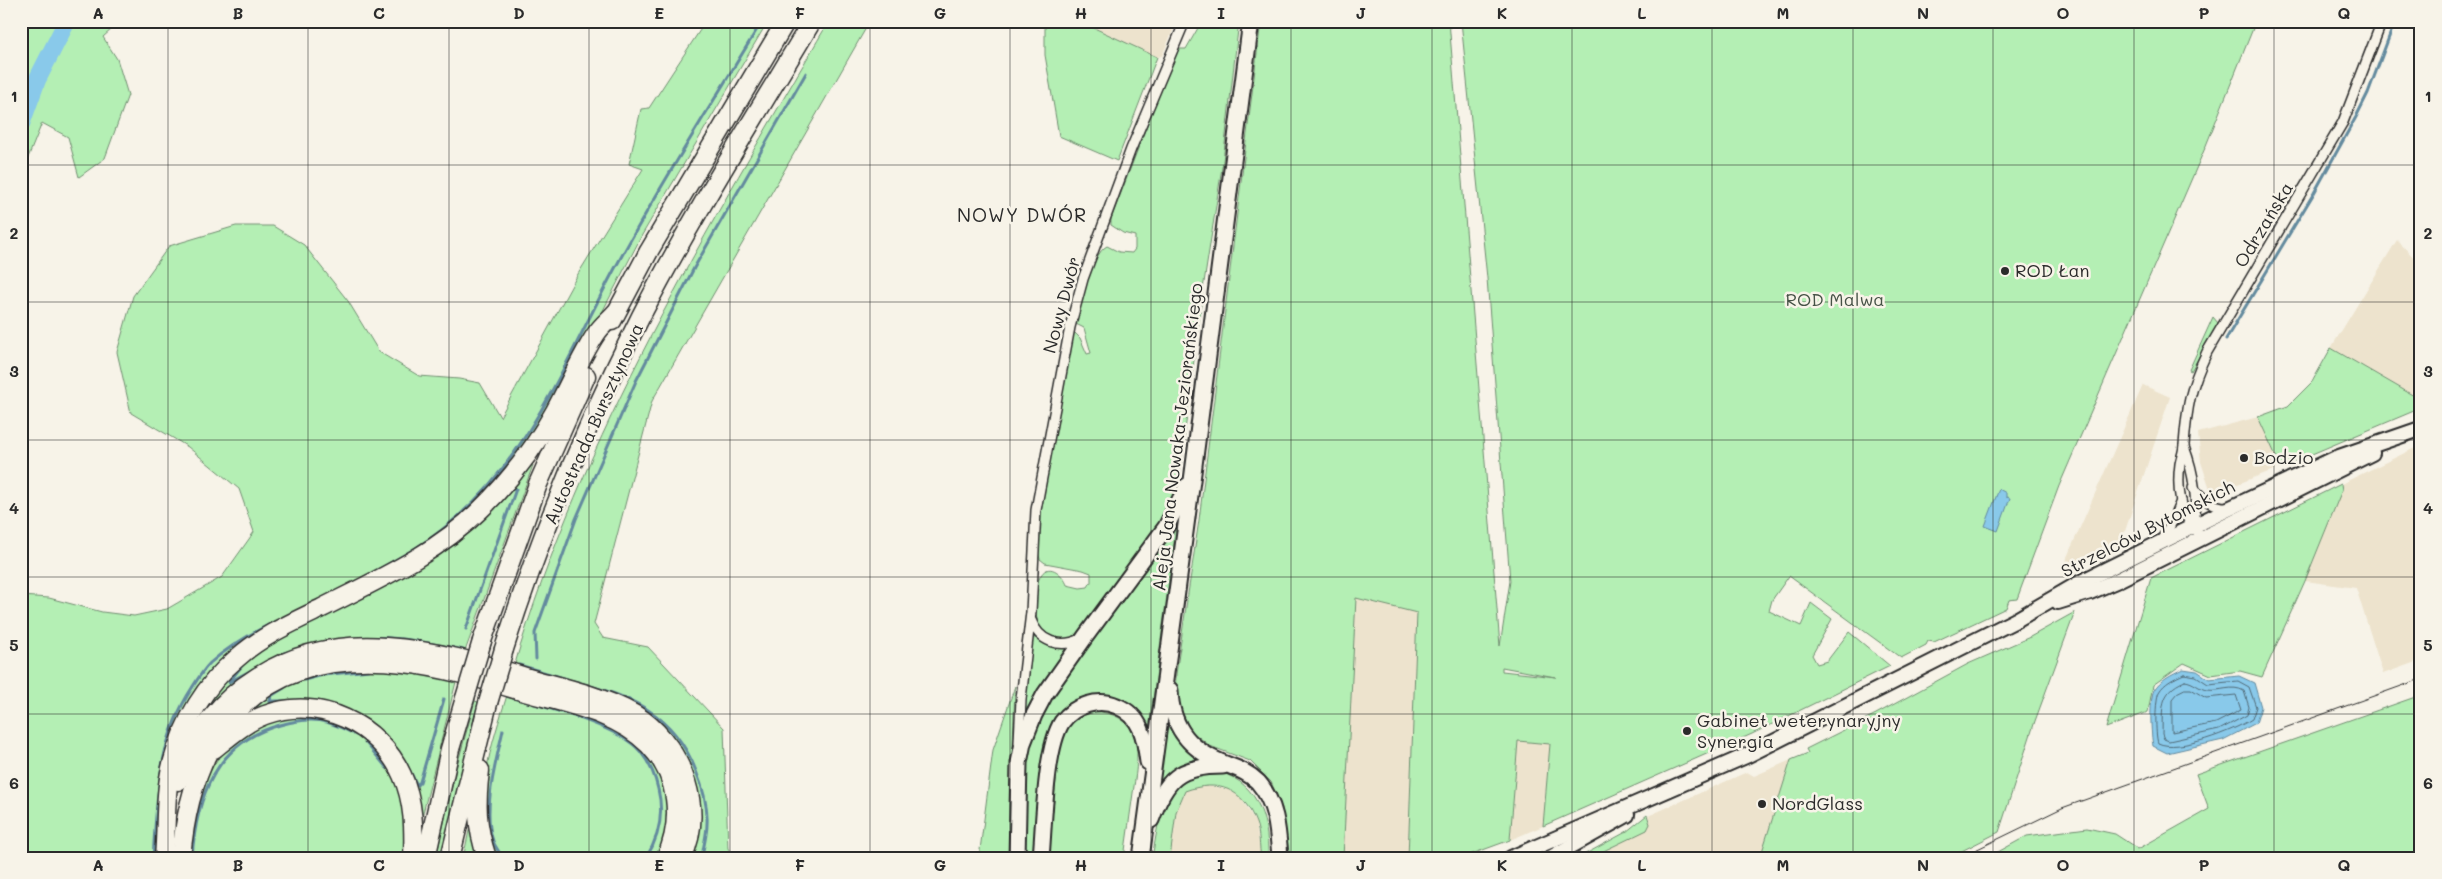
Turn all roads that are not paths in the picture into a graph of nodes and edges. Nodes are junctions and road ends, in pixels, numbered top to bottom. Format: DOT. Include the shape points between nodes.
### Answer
graph roads {
  1 [pos="786,21"];
  2 [pos="812,21"];
  3 [pos="1185,21"];
  4 [pos="1250,21"];
  5 [pos="2382,21"];
  6 [pos="616,312"];
  7 [pos="2419,429"];
  8 [pos="2184,447"];
  9 [pos="1193,473"];
  10 [pos="2194,488"];
  11 [pos="2181,501"];
  12 [pos="2234,506"];
  13 [pos="2193,526"];
  14 [pos="2211,533"];
  15 [pos="2161,550"];
  16 [pos="1031,612"];
  17 [pos="1085,637"];
  18 [pos="1169,646"];
  19 [pos="488,703"];
  20 [pos="208,754"];
  21 [pos="1018,763"];
  22 [pos="1228,766"];
  23 [pos="1150,787"];
  24 [pos="1674,788"];
  25 [pos="167,826"];
  26 [pos="1143,842"];
  27 [pos="164,858"];
  28 [pos="181,858"];
  29 [pos="413,858"];
  30 [pos="426,858"];
  31 [pos="450,858"];
  32 [pos="487,858"];
  33 [pos="666,858"];
  34 [pos="682,858"];
  35 [pos="1017,858"];
  36 [pos="1041,858"];
  37 [pos="1141,858"];
  38 [pos="1280,858"];
  39 [pos="1511,858"];
  40 [pos="1550,858"];
  1 -- 6 [label="highway, Autostrada Bursztynowa"];
  2 -- 19 [label="highway, Autostrada Bursztynowa, bridge" via="705,201 605,390 562,492 504,649"];
  3 -- 16 [label="street, Nowy Dwór" via="1127,158 1075,309 1036,510"];
  4 -- 9 [label="main road, Aleja Jana Nowaka-Jeziorańskiego"];
  5 -- 8 [label="street, Odrzańska" via="2342,122 2198,370 2186,413"];
  6 -- 25 [label="highway" via="596,333 533,447 511,477 479,511 411,561 270,635 236,659 214,681 195,707 176,750 169,781"];
  6 -- 30 [label="highway, Autostrada Bursztynowa, bridge" via="538,484 482,641 450,749"];
  7 -- 12 [label="main road, Strzelców Bytomskich" via="2336,458"];
  7 -- 14 [label="main road, Strzelców Bytomskich"];
  8 -- 10 [label="street"];
  8 -- 11 [label="street" via="2180,466"];
  9 -- 17 [label="main road" via="1166,527"];
  9 -- 18 [label="main road, Aleja Jana Nowaka-Jeziorańskiego"];
  10 -- 12 [label="street" via="2201,498 2215,505"];
  10 -- 13 [label="street"];
  11 -- 13 [label="street" via="2186,518"];
  11 -- 15 [label="street"];
  12 -- 13 [label="main road, Strzelców Bytomskich"];
  13 -- 14 [label="street" via="2196,530"];
  13 -- 15 [label="main road, Strzelców Bytomskich"];
  14 -- 15 [label="main road, Strzelców Bytomskich"];
  15 -- 24 [label="main road, Strzelców Bytomskich" via="2090,592 2036,609 1827,716"];
  16 -- 17 [label="street, Nowy Dwór" via="1034,626 1048,640 1071,644"];
  16 -- 21 [label="street, Nowy Dwór" via="1020,700"];
  17 -- 21 [label="main road" via="1034,714"];
  18 -- 22 [label="main road" via="1170,705 1175,720 1185,737 1202,754"];
  18 -- 23 [label="main road, Aleja Jana Nowaka-Jeziorańskiego"];
  19 -- 31 [label="highway, Autostrada Bursztynowa"];
  19 -- 32 [label="highway" via="476,807 479,834"];
  20 -- 28 [label="highway" via="197,774 188,807"];
  20 -- 29 [label="highway" via="250,722 277,712 322,711 354,722 380,742 403,776 413,816"];
  20 -- 33 [label="highway" via="219,732 244,704 271,684 302,671 363,661 404,663 450,671 596,714 616,722 649,746 664,766 676,807 675,833"];
  21 -- 35 [label="main road"];
  22 -- 26 [label="main road" via="1192,768 1176,776 1156,806"];
  22 -- 38 [label="main road" via="1249,775 1268,796 1276,815"];
  23 -- 26 [label="main road, Aleja Jana Nowaka-Jeziorańskiego"];
  23 -- 36 [label="main road" via="1145,737 1128,712 1115,705 1099,703 1087,704 1073,711 1062,722 1054,741"];
  24 -- 39 [label="main road, Strzelców Bytomskich"];
  24 -- 40 [label="main road, Strzelców Bytomskich"];
  25 -- 27 [label="highway"];
  25 -- 34 [label="highway" via="188,756 203,728 232,695 275,666 306,654 338,648 384,646 456,657 513,673 589,696 642,719 660,735 685,778 691,808"];
  26 -- 37 [label="main road, Aleja Jana Nowaka-Jeziorańskiego"];
}
